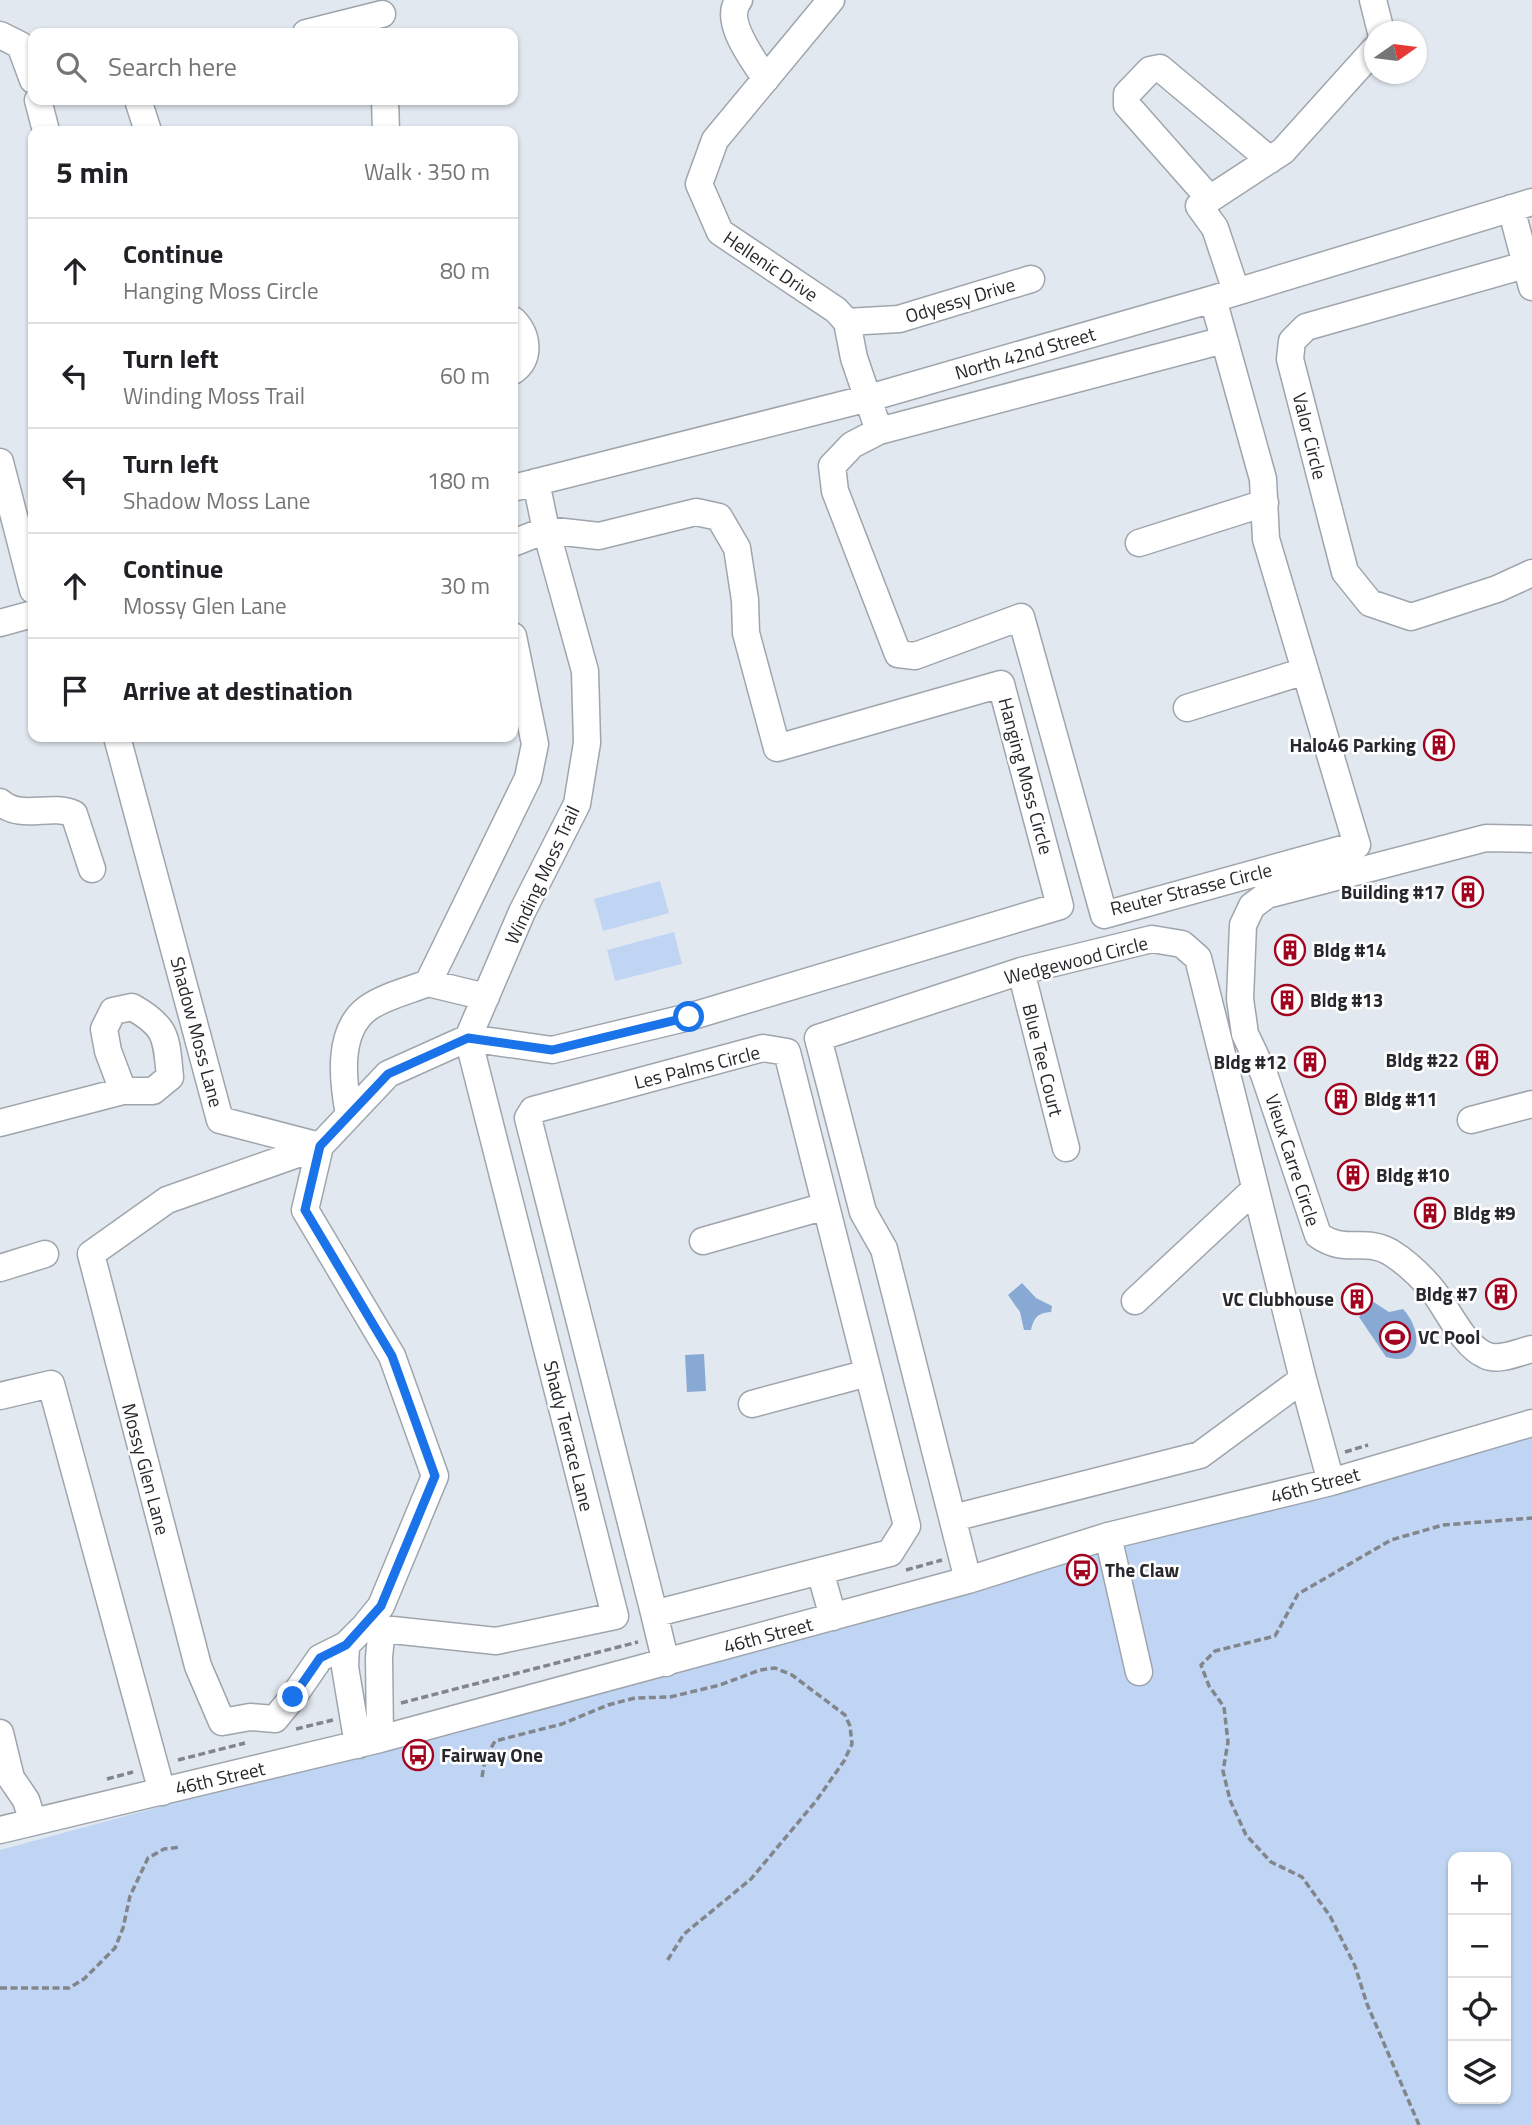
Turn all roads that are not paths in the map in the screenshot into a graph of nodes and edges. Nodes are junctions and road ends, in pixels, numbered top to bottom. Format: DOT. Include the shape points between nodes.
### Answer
graph roads {
  1 [pos="739,0"];
  2 [pos="831,0"];
  3 [pos="1373,0"];
  4 [pos="382,16"];
  5 [pos="1378,21"];
  6 [pos="328,28"];
  7 [pos="0,35"];
  8 [pos="1364,61"];
  9 [pos="28,67"];
  10 [pos="766,79"];
  11 [pos="39,105"];
  12 [pos="140,105"];
  13 [pos="385,105"];
  14 [pos="45,126"];
  15 [pos="146,126"];
  16 [pos="386,126"];
  17 [pos="1270,160"];
  18 [pos="1210,199"];
  19 [pos="1522,205"];
  20 [pos="1530,272"];
  21 [pos="1031,279"];
  22 [pos="1224,295"];
  23 [pos="847,322"];
  24 [pos="518,326"];
  25 [pos="1224,340"];
  26 [pos="518,367"];
  27 [pos="869,398"];
  28 [pos="879,431"];
  29 [pos="0,462"];
  30 [pos="524,485"];
  31 [pos="1265,503"];
  32 [pos="546,530"];
  33 [pos="518,542"];
  34 [pos="1139,543"];
  35 [pos="28,571"];
  36 [pos="1532,573"];
  37 [pos="28,615"];
  38 [pos="0,623"];
  39 [pos="518,661"];
  40 [pos="1305,671"];
  41 [pos="1187,708"];
  42 [pos="118,742"];
  43 [pos="0,802"];
  44 [pos="1532,839"];
  45 [pos="92,869"];
  46 [pos="1021,971"];
  47 [pos="428,983"];
  48 [pos="486,998"];
  49 [pos="468,1038"];
  50 [pos="818,1038"];
  51 [pos="787,1052"];
  52 [pos="122,1091"];
  53 [pos="1532,1104"];
  54 [pos="349,1115"];
  55 [pos="1471,1120"];
  56 [pos="0,1123"];
  57 [pos="320,1146"];
  58 [pos="1066,1148"];
  59 [pos="1255,1189"];
  60 [pos="826,1206"];
  61 [pos="703,1241"];
  62 [pos="45,1254"];
  63 [pos="0,1268"];
  64 [pos="1135,1301"];
  65 [pos="1532,1349"];
  66 [pos="868,1373"];
  67 [pos="1303,1379"];
  68 [pos="0,1396"];
  69 [pos="752,1404"];
  70 [pos="1532,1423"];
  71 [pos="1331,1482"];
  72 [pos="953,1518"];
  73 [pos="1108,1536"];
  74 [pos="820,1571"];
  75 [pos="968,1580"];
  76 [pos="653,1609"];
  77 [pos="833,1618"];
  78 [pos="371,1632"];
  79 [pos="666,1662"];
  80 [pos="1139,1672"];
  81 [pos="0,1733"];
  82 [pos="369,1742"];
  83 [pos="162,1792"];
  84 [pos="33,1822"];
  85 [pos="0,1830"];
  1 -- 10 [label="street" via="733,17 745,47"];
  2 -- 10 [label="street, Hellenic Drive"];
  3 -- 5 [label="street"];
  4 -- 6 [label="street"];
  7 -- 9 [label="street" via="20,45"];
  8 -- 17 [label="street"];
  10 -- 23 [label="street, Hellenic Drive" via="715,140 699,184 720,232"];
  11 -- 14 [label="street"];
  12 -- 15 [label="street"];
  13 -- 16 [label="street"];
  17 -- 18 [label="street"];
  17 -- 18 [label="street" via="1160,68 1150,70 1127,94 1127,105"];
  18 -- 22 [label="street" via="1199,206 1215,228"];
  19 -- 20 [label="street"];
  19 -- 22 [label="street, North 42nd Street"];
  20 -- 36 [label="street, Valor Circle" via="1306,327 1292,341 1290,359 1345,572 1370,603 1411,617"];
  21 -- 23 [label="street, Odyessy Drive" via="899,319"];
  22 -- 25 [label="street, Reuter Strasse Circle"];
  22 -- 27 [label="street, North 42nd Street"];
  23 -- 27 [label="street"];
  24 -- 26 [label="street" via="526,354"];
  25 -- 28 [label="street"];
  25 -- 31 [label="street, Reuter Strasse Circle" via="1263,479"];
  27 -- 28 [label="street"];
  27 -- 30 [label="street, North 42nd Street"];
  28 -- 40 [label="street, Reuter Strasse Circle" via="852,445 832,466 835,491 898,654 915,656 1021,617 1104,915 1357,845"];
  29 -- 35 [label="street"];
  30 -- 32 [label="street, Winding Moss Trail"];
  31 -- 34 [label="street"];
  31 -- 40 [label="street, Reuter Strasse Circle" via="1266,539"];
  32 -- 33 [label="street"];
  32 -- 48 [label="street, Winding Moss Trail" via="584,671 587,743 577,804 522,912"];
  32 -- 49 [label="street, Hanging Moss Circle" via="599,536 696,512 719,517 737,548 746,633 777,748 1002,684 1060,906 689,1017 552,1050"];
  37 -- 38 [label="street"];
  39 -- 47 [label="street" via="535,744 528,778"];
  40 -- 41 [label="street"];
  42 -- 57 [label="street, Shadow Moss Lane" via="220,1120"];
  43 -- 45 [label="street" via="17,812 74,814"];
  44 -- 65 [label="street, Vieux Carre Circle" via="1486,838 1267,895 1252,906 1243,925 1240,999 1245,1034 1264,1074 1318,1235 1330,1244 1372,1245 1399,1258 1434,1292 1473,1346 1485,1355 1498,1358"];
  46 -- 50 [label="street, Wedgewood Circle"];
  46 -- 58 [label="street, Blue Tee Court"];
  46 -- 59 [label="street, Wedgewood Circle" via="1152,939 1182,944 1198,958"];
  47 -- 48 [label="street"];
  47 -- 54 [label="street" via="379,1001 356,1021 344,1057"];
  48 -- 49 [label="street, Winding Moss Trail"];
  49 -- 54 [label="street" via="388,1074"];
  49 -- 78 [label="street, Shady Terrace Lane" via="615,1616 496,1641"];
  50 -- 51 [label="street, Wedgewood Circle"];
  50 -- 72 [label="street" via="863,1212 884,1249"];
  51 -- 60 [label="street, Les Palms Circle"];
  51 -- 76 [label="street, Les Palms Circle" via="763,1048 533,1110 528,1118"];
  52 -- 56 [label="street"];
  53 -- 55 [label="street"];
  54 -- 57 [label="street"];
  57 -- 78 [label="street" via="305,1210 392,1356 435,1476"];
  57 -- 78 [label="street, Mossy Glen Lane" via="167,1200 91,1254 198,1666 222,1722 275,1718 320,1658"];
  59 -- 64 [label="street"];
  59 -- 67 [label="street, Wedgewood Circle"];
  60 -- 61 [label="street"];
  60 -- 66 [label="street, Les Palms Circle"];
  62 -- 63 [label="street"];
  66 -- 69 [label="street"];
  66 -- 74 [label="street, Les Palms Circle" via="907,1526 890,1553"];
  67 -- 71 [label="street, Wedgewood Circle"];
  67 -- 72 [label="street" via="1200,1455"];
  68 -- 83 [label="street" via="51,1384"];
  70 -- 71 [label="street, 46th Street"];
  71 -- 73 [label="street, 46th Street"];
  72 -- 75 [label="street"];
  73 -- 75 [label="street, 46th Street"];
  73 -- 80 [label="street"];
  74 -- 76 [label="street, Les Palms Circle" via="661,1612"];
  74 -- 77 [label="street"];
  75 -- 77 [label="street, 46th Street"];
  76 -- 79 [label="street, Les Palms Circle"];
  77 -- 79 [label="street, 46th Street"];
  78 -- 82 [label="street" via="379,1657 380,1708"];
  78 -- 82 [label="street" via="345,1667 353,1714"];
  79 -- 82 [label="street, 46th Street"];
  81 -- 84 [label="street" via="11,1778 26,1800"];
  82 -- 83 [label="street, 46th Street"];
  83 -- 84 [label="street, 46th Street"];
  84 -- 85 [label="street, 46th Street"];
}
